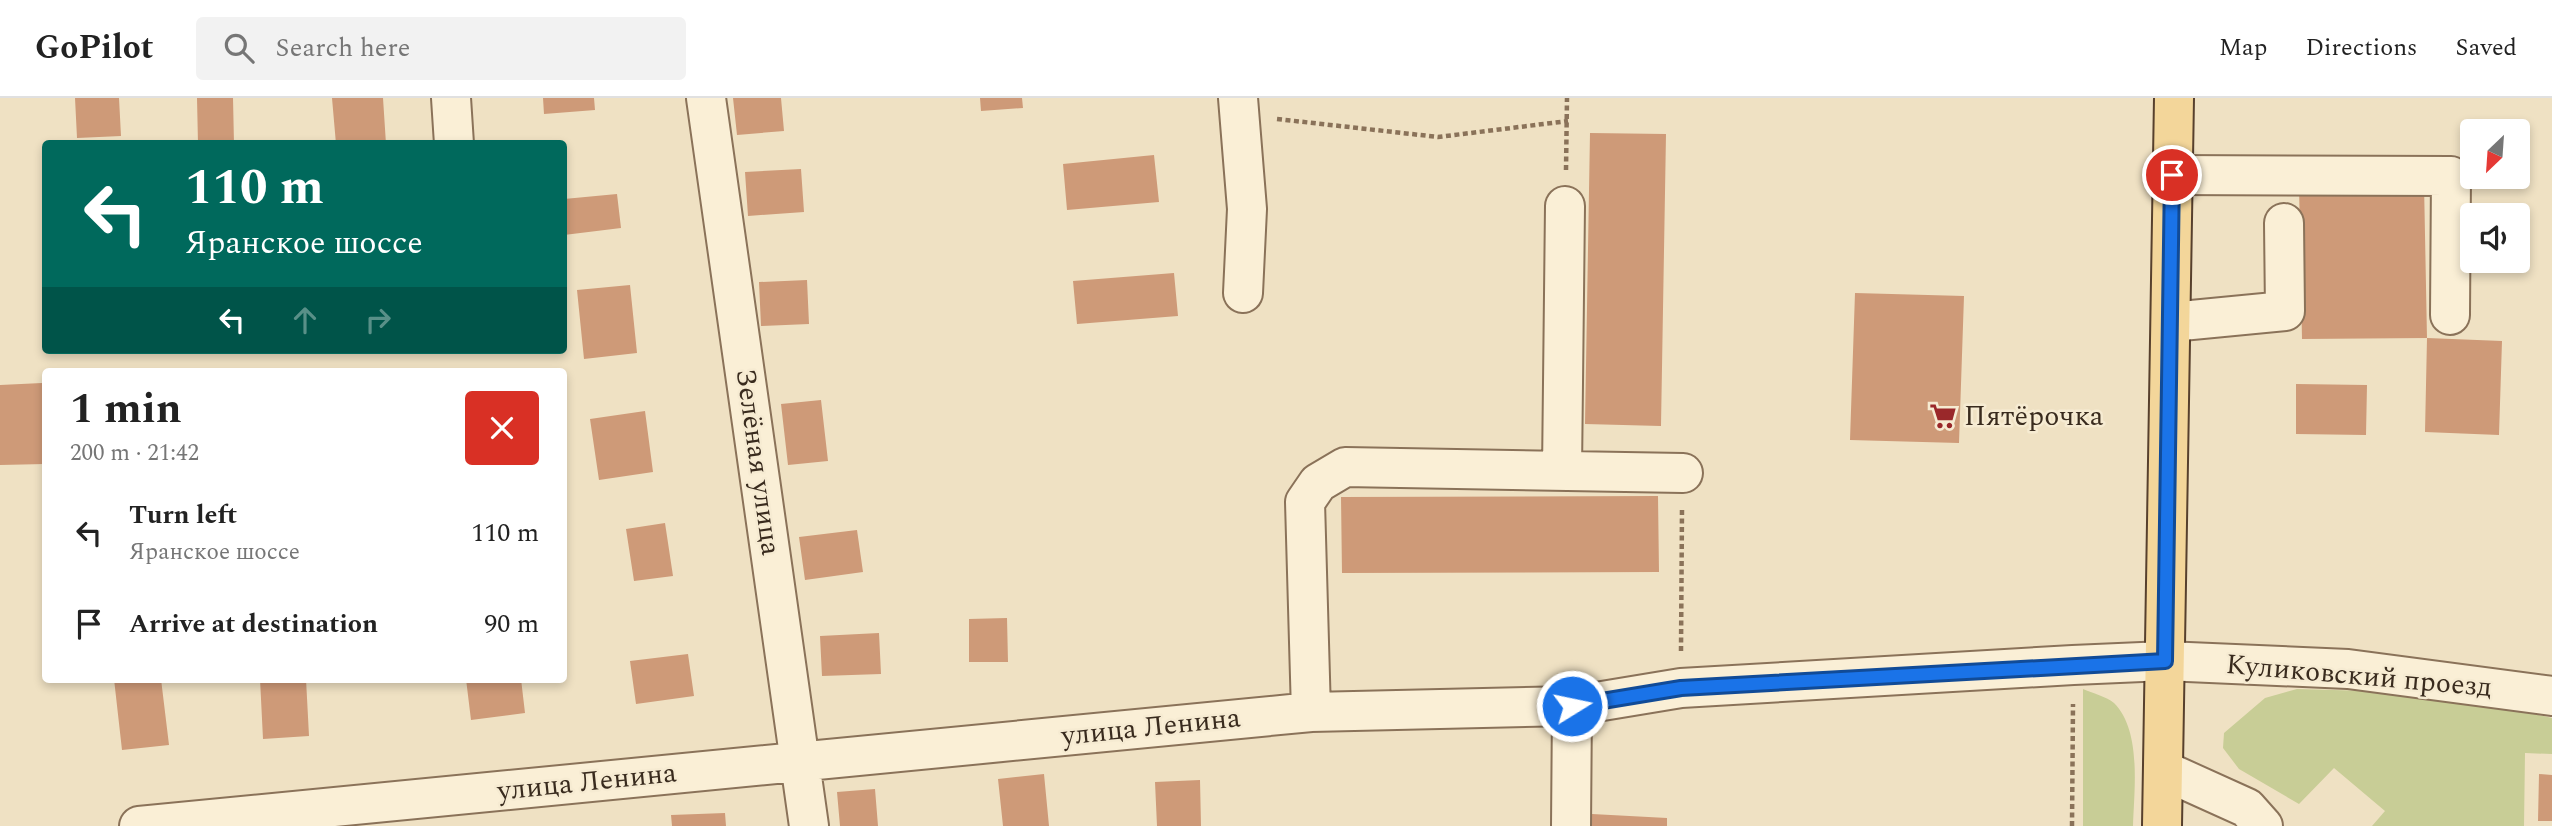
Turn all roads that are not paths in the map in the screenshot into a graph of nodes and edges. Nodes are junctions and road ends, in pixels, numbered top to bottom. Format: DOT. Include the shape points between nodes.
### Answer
graph roads {
  1 [pos="451,98"];
  2 [pos="706,98"];
  3 [pos="2174,98"];
  4 [pos="1239,106"];
  5 [pos="454,140"];
  6 [pos="2172,175"];
  7 [pos="1565,206"];
  8 [pos="2284,223"];
  9 [pos="1244,293"];
  10 [pos="2450,315"];
  11 [pos="2171,322"];
  12 [pos="1562,471"];
  13 [pos="1683,473"];
  14 [pos="2165,661"];
  15 [pos="2552,696"];
  16 [pos="1572,706"];
  17 [pos="1311,712"];
  18 [pos="801,761"];
  19 [pos="2163,770"];
  20 [pos="139,826"];
  21 [pos="809,826"];
  22 [pos="1571,826"];
  23 [pos="2162,826"];
  24 [pos="2263,826"];
  1 -- 5 [label="street"];
  2 -- 18 [label="street, Зелёная улица"];
  3 -- 6 [label="main road"];
  4 -- 9 [label="street" via="1247,209"];
  6 -- 10 [label="street" via="2451,176"];
  6 -- 11 [label="main road"];
  7 -- 12 [label="street"];
  8 -- 11 [label="street" via="2285,311"];
  11 -- 14 [label="main road"];
  12 -- 13 [label="street"];
  12 -- 17 [label="street" via="1345,467 1318,483 1305,502"];
  14 -- 15 [label="street, Куликовский проезд" via="2348,669"];
  14 -- 16 [label="street, улица Ленина" via="1681,688"];
  14 -- 19 [label="main road"];
  16 -- 17 [label="street, улица Ленина"];
  16 -- 22 [label="street"];
  17 -- 18 [label="street, улица Ленина"];
  18 -- 20 [label="street, улица Ленина"];
  18 -- 21 [label="street, Зелёная улица"];
  19 -- 23 [label="main road"];
  19 -- 24 [label="street" via="2246,808"];
}
